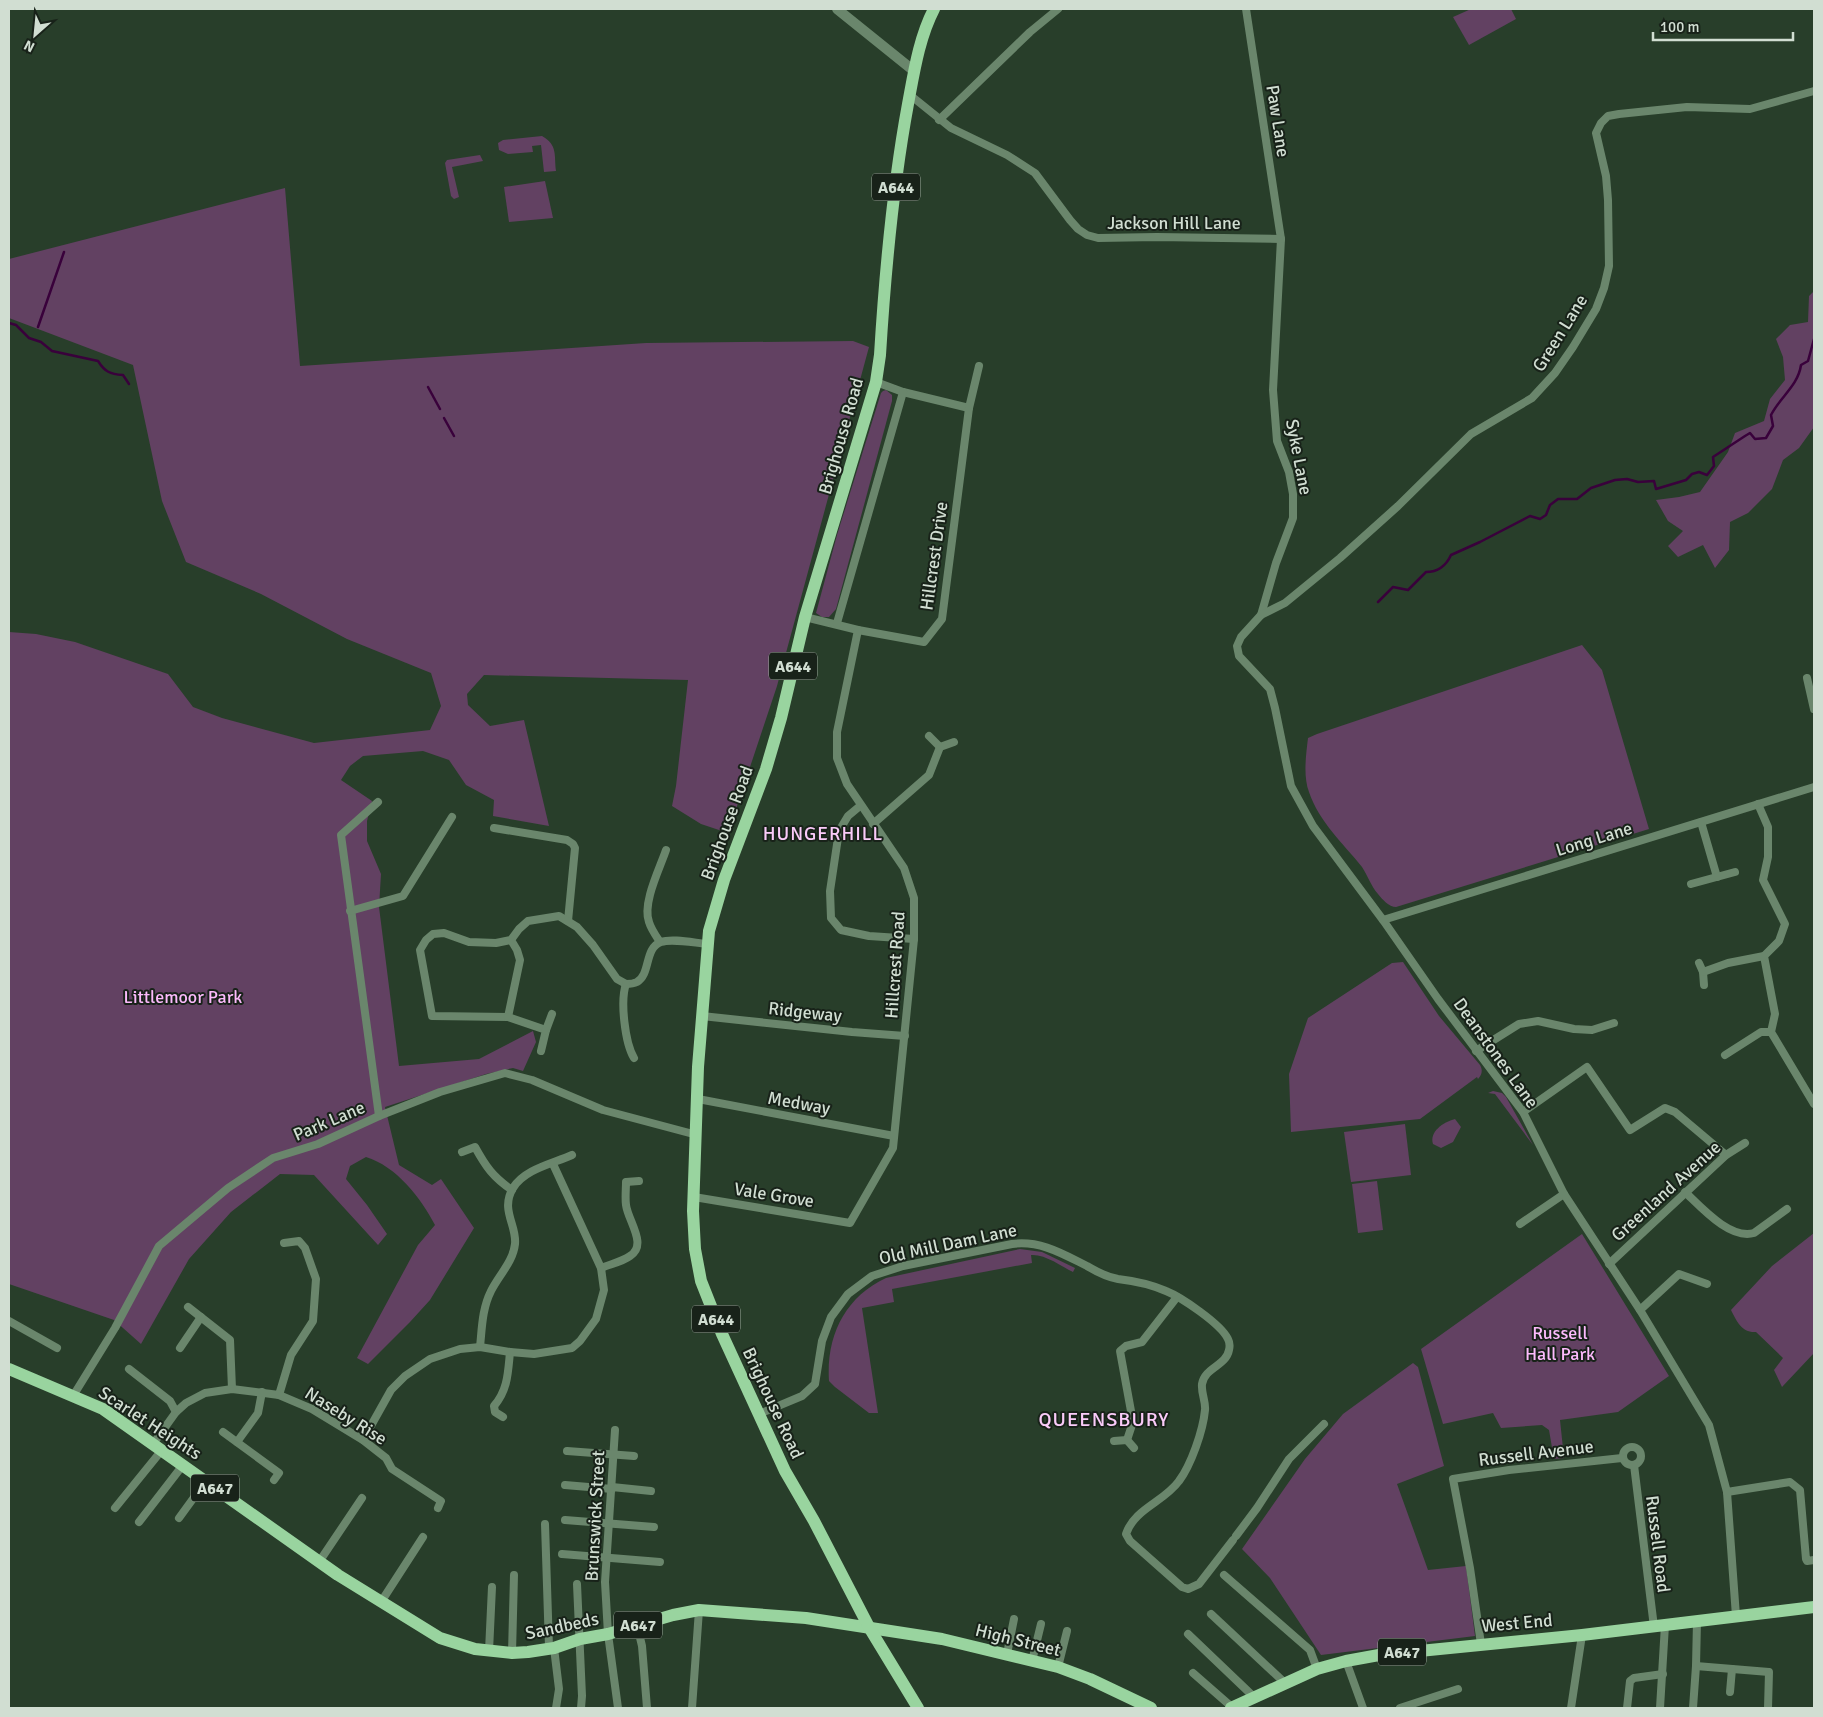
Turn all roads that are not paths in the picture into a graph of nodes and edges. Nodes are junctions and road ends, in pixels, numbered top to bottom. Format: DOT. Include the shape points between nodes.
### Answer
graph roads {
  1 [pos="836,9"];
  2 [pos="934,9"];
  3 [pos="1058,9"];
  4 [pos="1246,9"];
  5 [pos="914,71"];
  6 [pos="1814,91"];
  7 [pos="910,95"];
  8 [pos="939,120"];
  9 [pos="1281,239"];
  10 [pos="979,366"];
  11 [pos="876,382"];
  12 [pos="903,392"];
  13 [pos="969,408"];
  14 [pos="1261,615"];
  15 [pos="805,617"];
  16 [pos="836,623"];
  17 [pos="858,630"];
  18 [pos="1807,678"];
  19 [pos="1814,709"];
  20 [pos="929,736"];
  21 [pos="954,742"];
  22 [pos="940,747"];
  23 [pos="1814,787"];
  24 [pos="378,802"];
  25 [pos="1758,804"];
  26 [pos="860,806"];
  27 [pos="452,817"];
  28 [pos="1701,822"];
  29 [pos="874,824"];
  30 [pos="494,828"];
  31 [pos="666,850"];
  32 [pos="1735,872"];
  33 [pos="1717,877"];
  34 [pos="1691,884"];
  35 [pos="350,911"];
  36 [pos="1383,920"];
  37 [pos="568,921"];
  38 [pos="914,939"];
  39 [pos="511,940"];
  40 [pos="660,942"];
  41 [pos="708,944"];
  42 [pos="1764,956"];
  43 [pos="1699,963"];
  44 [pos="1703,972"];
  45 [pos="626,984"];
  46 [pos="1704,985"];
  47 [pos="552,1014"];
  48 [pos="702,1016"];
  49 [pos="508,1017"];
  50 [pos="1614,1023"];
  51 [pos="546,1030"];
  52 [pos="1771,1032"];
  53 [pos="905,1036"];
  54 [pos="541,1051"];
  55 [pos="1476,1051"];
  56 [pos="629,1053"];
  57 [pos="1725,1055"];
  58 [pos="698,1099"];
  59 [pos="1814,1104"];
  60 [pos="1523,1112"];
  61 [pos="379,1116"];
  62 [pos="697,1135"];
  63 [pos="894,1136"];
  64 [pos="1745,1143"];
  65 [pos="462,1152"];
  66 [pos="572,1155"];
  67 [pos="1726,1155"];
  68 [pos="552,1164"];
  69 [pos="640,1181"];
  70 [pos="512,1190"];
  71 [pos="1685,1192"];
  72 [pos="1564,1194"];
  73 [pos="694,1197"];
  74 [pos="1787,1210"];
  75 [pos="850,1223"];
  76 [pos="1520,1224"];
  77 [pos="284,1242"];
  78 [pos="1609,1264"];
  79 [pos="601,1268"];
  80 [pos="1707,1284"];
  81 [pos="1177,1297"];
  82 [pos="188,1306"];
  83 [pos="1640,1310"];
  84 [pos="201,1317"];
  85 [pos="9,1321"];
  86 [pos="480,1347"];
  87 [pos="57,1348"];
  88 [pos="180,1348"];
  89 [pos="510,1352"];
  90 [pos="9,1369"];
  91 [pos="129,1369"];
  92 [pos="232,1389"];
  93 [pos="262,1392"];
  94 [pos="279,1395"];
  95 [pos="73,1396"];
  96 [pos="176,1412"];
  97 [pos="759,1414"];
  98 [pos="503,1417"];
  99 [pos="1324,1424"];
  100 [pos="615,1430"];
  101 [pos="223,1432"];
  102 [pos="362,1440"];
  103 [pos="1127,1440"];
  104 [pos="1114,1441"];
  105 [pos="237,1442"];
  106 [pos="158,1447"];
  107 [pos="1134,1448"];
  108 [pos="567,1451"];
  109 [pos="614,1454"];
  110 [pos="634,1456"];
  111 [pos="1622,1458"];
  112 [pos="183,1465"];
  113 [pos="1634,1465"];
  114 [pos="274,1480"];
  115 [pos="206,1482"];
  116 [pos="565,1485"];
  117 [pos="612,1488"];
  118 [pos="650,1491"];
  119 [pos="1727,1492"];
  120 [pos="362,1498"];
  121 [pos="441,1502"];
  122 [pos="115,1508"];
  123 [pos="179,1518"];
  124 [pos="565,1520"];
  125 [pos="139,1522"];
  126 [pos="609,1523"];
  127 [pos="545,1524"];
  128 [pos="654,1527"];
  129 [pos="423,1537"];
  130 [pos="562,1554"];
  131 [pos="607,1557"];
  132 [pos="1814,1560"];
  133 [pos="319,1562"];
  134 [pos="660,1562"];
  135 [pos="1224,1574"];
  136 [pos="514,1575"];
  137 [pos="577,1584"];
  138 [pos="492,1587"];
  139 [pos="381,1602"];
  140 [pos="1814,1607"];
  141 [pos="699,1610"];
  142 [pos="1211,1614"];
  143 [pos="1736,1616"];
  144 [pos="1014,1619"];
  145 [pos="1697,1621"];
  146 [pos="414,1622"];
  147 [pos="1041,1624"];
  148 [pos="637,1625"];
  149 [pos="1659,1626"];
  150 [pos="870,1629"];
  151 [pos="1066,1631"];
  152 [pos="608,1634"];
  153 [pos="1188,1634"];
  154 [pos="1582,1635"];
  155 [pos="580,1640"];
  156 [pos="1481,1644"];
  157 [pos="551,1648"];
  158 [pos="489,1650"];
  159 [pos="512,1653"];
  160 [pos="1007,1654"];
  161 [pos="1032,1661"];
  162 [pos="1346,1661"];
  163 [pos="1696,1666"];
  164 [pos="1058,1667"];
  165 [pos="1732,1668"];
  166 [pos="1317,1669"];
  167 [pos="1193,1673"];
  168 [pos="1663,1674"];
  169 [pos="1286,1684"];
  170 [pos="1458,1689"];
  171 [pos="1730,1692"];
  172 [pos="1252,1702"];
  173 [pos="556,1708"];
  174 [pos="581,1708"];
  175 [pos="618,1708"];
  176 [pos="647,1708"];
  177 [pos="692,1708"];
  178 [pos="918,1708"];
  179 [pos="1150,1708"];
  180 [pos="1232,1708"];
  181 [pos="1362,1708"];
  182 [pos="1400,1708"];
  183 [pos="1571,1708"];
  184 [pos="1627,1708"];
  185 [pos="1660,1708"];
  186 [pos="1693,1708"];
  187 [pos="1768,1708"];
  1 -- 5 [label="street"];
  2 -- 5 [label="main road, Brighouse Road / A644" via="919,47"];
  3 -- 8 [label="street"];
  4 -- 9 [label="street, Paw Lane"];
  5 -- 7 [label="main road, Brighouse Road / A644"];
  6 -- 14 [label="street, Green Lane" via="1750,109 1687,107 1608,116 1600,123 1596,133 1606,176 1609,266 1596,309 1555,373 1532,398 1471,434 1340,558 1285,603"];
  7 -- 8 [label="street, Jackson Hill Lane"];
  7 -- 11 [label="main road, Brighouse Road / A644" via="899,153"];
  8 -- 9 [label="street, Jackson Hill Lane" via="1035,173 1070,220 1087,235 1098,238"];
  9 -- 14 [label="street, Syke Lane" via="1273,390 1277,441 1289,472 1293,518"];
  10 -- 13 [label="street, Hillcrest Drive"];
  11 -- 12 [label="street"];
  11 -- 15 [label="main road, Brighouse Road / A644"];
  12 -- 13 [label="street"];
  12 -- 16 [label="street"];
  13 -- 17 [label="street, Hillcrest Drive" via="942,619 924,642"];
  14 -- 36 [label="street, Deanstones Lane" via="1237,646 1239,656 1270,689 1291,786 1313,826"];
  15 -- 16 [label="street, Hillcrest Drive"];
  15 -- 41 [label="main road, Brighouse Road / A644" via="766,769 724,880"];
  16 -- 17 [label="street, Hillcrest Drive"];
  17 -- 26 [label="street, Hillcrest Road" via="837,732 837,758"];
  18 -- 19 [label="street"];
  20 -- 22 [label="street"];
  21 -- 22 [label="street"];
  22 -- 29 [label="street" via="929,775"];
  23 -- 25 [label="street, Long Lane"];
  24 -- 35 [label="street" via="341,835"];
  25 -- 28 [label="street, Long Lane"];
  25 -- 42 [label="street" via="1768,827 1768,857 1763,880 1785,924 1779,941"];
  26 -- 29 [label="street, Hillcrest Road"];
  26 -- 38 [label="street" via="848,816 839,831 830,891 831,918 841,930 868,936"];
  27 -- 35 [label="street" via="402,896"];
  28 -- 33 [label="street"];
  28 -- 36 [label="street, Long Lane"];
  29 -- 38 [label="street, Hillcrest Road" via="904,868 914,898"];
  30 -- 37 [label="street" via="567,840 573,844"];
  31 -- 40 [label="street" via="647,912"];
  32 -- 33 [label="street"];
  33 -- 34 [label="street"];
  35 -- 61 [label="street"];
  36 -- 55 [label="street, Deanstones Lane"];
  37 -- 39 [label="street" via="559,916 528,921"];
  37 -- 45 [label="street" via="593,945 617,979"];
  38 -- 53 [label="street, Hillcrest Road"];
  39 -- 49 [label="street" via="520,960"];
  39 -- 49 [label="street" via="469,942 444,933 433,934 420,950 432,1016"];
  40 -- 41 [label="street"];
  40 -- 45 [label="street" via="653,948 644,975 638,982"];
  41 -- 48 [label="main road, Brighouse Road / A644"];
  42 -- 44 [label="street"];
  42 -- 52 [label="street" via="1775,1014"];
  43 -- 44 [label="street"];
  44 -- 46 [label="street"];
  45 -- 56 [label="street" via="623,1012"];
  47 -- 51 [label="street"];
  48 -- 53 [label="street, Ridgeway"];
  48 -- 58 [label="main road, Brighouse Road / A644"];
  49 -- 51 [label="street"];
  50 -- 55 [label="street" via="1592,1030 1538,1021 1519,1024"];
  51 -- 54 [label="street"];
  52 -- 57 [label="street" via="1760,1032"];
  52 -- 59 [label="street"];
  53 -- 63 [label="street, Hillcrest Road"];
  55 -- 60 [label="street, Deanstones Lane"];
  58 -- 62 [label="main road, Brighouse Road / A644"];
  58 -- 63 [label="street, Medway"];
  60 -- 67 [label="street" via="1587,1067 1630,1130 1665,1108 1675,1112"];
  60 -- 72 [label="street, Deanstones Lane"];
  61 -- 62 [label="street, Park Lane" via="440,1092 505,1073 532,1080 603,1110"];
  61 -- 95 [label="street, Park Lane" via="318,1144 273,1158 228,1188 159,1246 115,1328"];
  62 -- 73 [label="main road, Brighouse Road / A644"];
  63 -- 75 [label="street, Hillcrest Road" via="893,1148"];
  64 -- 67 [label="street, Greenland Avenue"];
  65 -- 70 [label="street" via="475,1148 496,1179"];
  66 -- 68 [label="street"];
  67 -- 71 [label="street, Greenland Avenue"];
  68 -- 70 [label="street" via="526,1174"];
  68 -- 79 [label="street"];
  69 -- 79 [label="street" via="626,1182 626,1206 638,1246 632,1255"];
  70 -- 86 [label="street" via="508,1205 515,1244 486,1302"];
  71 -- 74 [label="street" via="1717,1223 1748,1235"];
  71 -- 78 [label="street, Greenland Avenue"];
  72 -- 76 [label="street"];
  72 -- 78 [label="street, Deanstones Lane"];
  73 -- 75 [label="street, Vale Grove"];
  73 -- 97 [label="main road, Brighouse Road / A644" via="695,1249 700,1281"];
  77 -- 94 [label="street" via="298,1241 305,1248 316,1279 313,1321 291,1355"];
  78 -- 83 [label="street, Deanstones Lane"];
  79 -- 89 [label="street" via="604,1290 601,1306 580,1341 572,1348 534,1354"];
  80 -- 83 [label="street" via="1679,1274"];
  81 -- 97 [label="street, Old Mill Dam Lane" via="1140,1282 1103,1275 1047,1247 1023,1242 904,1266 872,1276 848,1294 831,1317 822,1341 814,1384 802,1396"];
  81 -- 99 [label="street, Old Mill Dam Lane" via="1220,1329 1230,1343 1229,1352 1225,1360 1203,1379 1205,1409 1201,1428 1179,1481 1144,1510 1129,1525 1126,1534 1182,1587 1188,1589 1199,1584 1257,1508 1288,1459"];
  81 -- 103 [label="street" via="1142,1342 1120,1351 1133,1422"];
  82 -- 84 [label="street"];
  83 -- 119 [label="street, Deanstones Lane" via="1709,1425"];
  84 -- 88 [label="street"];
  84 -- 92 [label="street" via="230,1340"];
  85 -- 87 [label="street"];
  86 -- 89 [label="street"];
  86 -- 102 [label="street" via="460,1349 430,1359 405,1376 391,1390"];
  89 -- 98 [label="street" via="506,1386 494,1406 495,1412"];
  90 -- 95 [label="main road, Scarlet Heights / A647"];
  91 -- 96 [label="street" via="170,1401"];
  92 -- 93 [label="street, Naseby Rise"];
  92 -- 96 [label="street, Naseby Rise" via="205,1393"];
  93 -- 94 [label="street, Naseby Rise"];
  93 -- 105 [label="street" via="258,1413"];
  94 -- 102 [label="street, Naseby Rise" via="312,1409"];
  95 -- 106 [label="main road, Scarlet Heights / A647" via="103,1409"];
  96 -- 106 [label="street, Naseby Rise"];
  97 -- 150 [label="main road, Brighouse Road / A644" via="785,1471"];
  100 -- 109 [label="street, Brunswick Street"];
  101 -- 105 [label="street"];
  102 -- 121 [label="street, Naseby Rise" via="386,1458 392,1469"];
  103 -- 104 [label="street"];
  103 -- 107 [label="street"];
  105 -- 114 [label="street" via="279,1474"];
  106 -- 112 [label="main road, Scarlet Heights / A647"];
  106 -- 122 [label="street, Naseby Rise"];
  108 -- 109 [label="street"];
  109 -- 110 [label="street"];
  109 -- 117 [label="street, Brunswick Street"];
  111 -- 113 [label="street"];
  111 -- 113 [label="street, Russell Road" via="1626,1448 1636,1448 1641,1456"];
  111 -- 156 [label="street, Russell Avenue" via="1453,1478"];
  112 -- 115 [label="main road, Scarlet Heights / A647"];
  112 -- 125 [label="street"];
  113 -- 149 [label="street, Russell Road"];
  115 -- 123 [label="street"];
  115 -- 133 [label="main road, Scarlet Heights / A647"];
  116 -- 117 [label="street"];
  117 -- 118 [label="street"];
  117 -- 126 [label="street, Brunswick Street"];
  119 -- 132 [label="street" via="1790,1482 1800,1490 1806,1559"];
  119 -- 143 [label="street, Deanstones Lane"];
  120 -- 133 [label="street"];
  124 -- 126 [label="street"];
  126 -- 128 [label="street"];
  126 -- 131 [label="street, Brunswick Street"];
  127 -- 157 [label="street"];
  129 -- 139 [label="street"];
  130 -- 131 [label="street"];
  131 -- 134 [label="street"];
  131 -- 152 [label="street, Brunswick Street"];
  133 -- 139 [label="main road, Scarlet Heights / A647"];
  135 -- 166 [label="street" via="1310,1650"];
  136 -- 159 [label="street"];
  137 -- 155 [label="street"];
  138 -- 158 [label="street"];
  139 -- 146 [label="main road, Scarlet Heights / A647"];
  140 -- 143 [label="main road, West End / A647"];
  141 -- 148 [label="main road, Sandbeds / A647"];
  141 -- 150 [label="main road, Sandbeds / A647" via="806,1618"];
  141 -- 177 [label="street"];
  142 -- 169 [label="street"];
  143 -- 145 [label="main road, West End / A647"];
  144 -- 160 [label="street"];
  145 -- 149 [label="main road, West End / A647"];
  145 -- 163 [label="street"];
  146 -- 158 [label="main road, Sandbeds / A647" via="440,1638"];
  147 -- 161 [label="street"];
  148 -- 152 [label="main road, Sandbeds / A647"];
  148 -- 176 [label="street"];
  149 -- 154 [label="main road, West End / A647"];
  149 -- 168 [label="street, Russell Road"];
  150 -- 160 [label="main road, High Street / A647" via="942,1639"];
  150 -- 178 [label="main road, A644"];
  151 -- 164 [label="street"];
  152 -- 155 [label="main road, Sandbeds / A647"];
  152 -- 175 [label="street, Brunswick Street"];
  153 -- 172 [label="street"];
  154 -- 156 [label="main road, West End / A647"];
  154 -- 183 [label="street"];
  155 -- 157 [label="main road, Sandbeds / A647"];
  155 -- 174 [label="street"];
  156 -- 162 [label="main road, West End / A647"];
  157 -- 159 [label="main road, Sandbeds / A647"];
  157 -- 173 [label="street" via="559,1689"];
  158 -- 159 [label="main road, Sandbeds / A647"];
  160 -- 161 [label="main road, High Street / A647"];
  161 -- 164 [label="main road, High Street / A647"];
  162 -- 166 [label="main road, West End / A647"];
  162 -- 181 [label="street"];
  163 -- 165 [label="street"];
  163 -- 186 [label="street"];
  164 -- 179 [label="main road, High Street / A647" via="1090,1678"];
  165 -- 171 [label="street"];
  165 -- 187 [label="street" via="1769,1672"];
  166 -- 169 [label="main road, West End / A647"];
  167 -- 180 [label="street"];
  168 -- 184 [label="street" via="1630,1681"];
  168 -- 185 [label="street, Russell Road"];
  169 -- 172 [label="main road, West End / A647"];
  170 -- 182 [label="street"];
  172 -- 180 [label="main road, West End / A647"];
}
